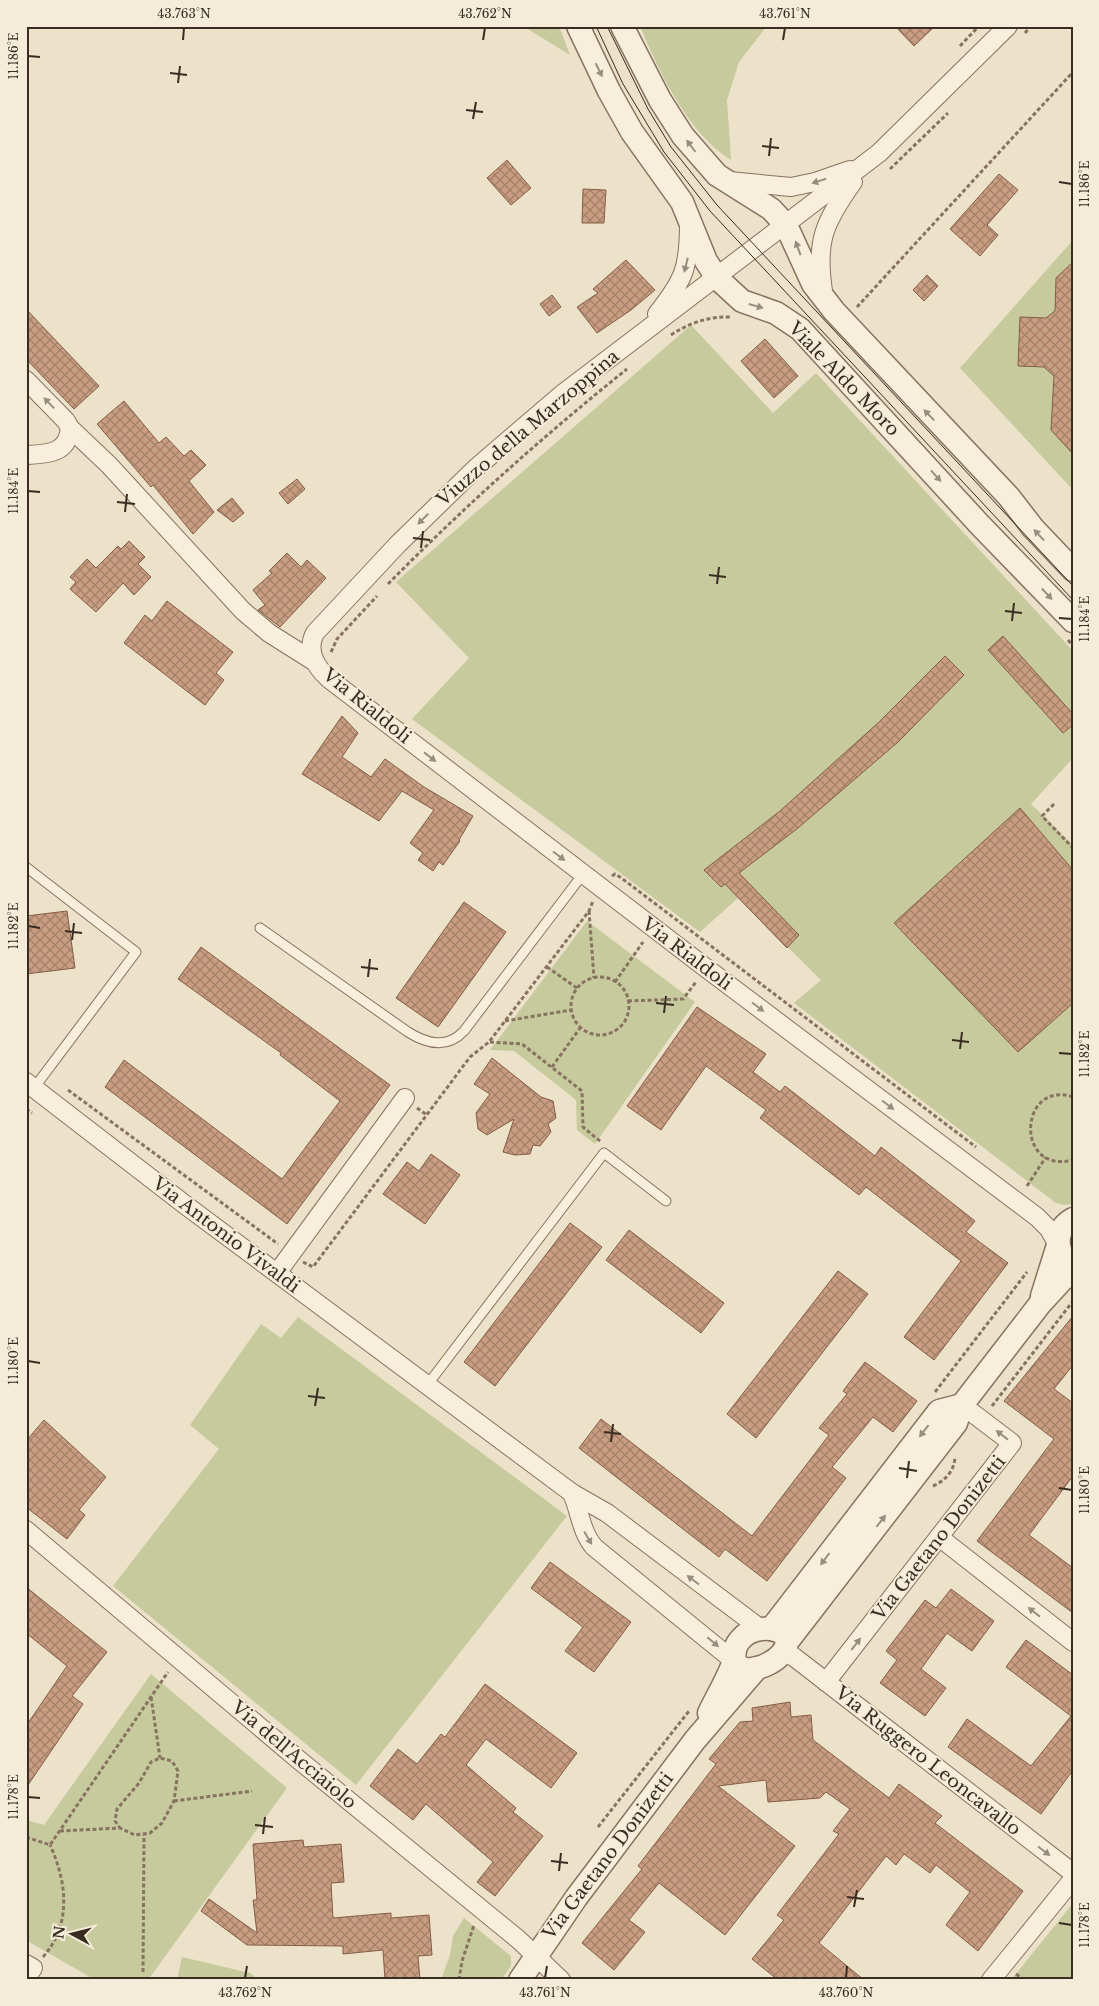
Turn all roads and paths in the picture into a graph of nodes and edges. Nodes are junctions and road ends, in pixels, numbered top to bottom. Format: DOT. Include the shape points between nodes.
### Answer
graph roads {
  1 [pos="578,26"];
  2 [pos="622,26"];
  3 [pos="979,26"];
  4 [pos="1008,26"];
  5 [pos="954,53"];
  6 [pos="1073,72"];
  7 [pos="865,165"];
  8 [pos="725,180"];
  9 [pos="689,216"];
  10 [pos="786,225"];
  11 [pos="717,278"];
  12 [pos="825,301"];
  13 [pos="856,308"];
  14 [pos="720,317"];
  15 [pos="646,329"];
  16 [pos="668,337"];
  17 [pos="631,366"];
  18 [pos="26,380"];
  19 [pos="70,428"];
  20 [pos="26,455"];
  21 [pos="1073,570"];
  22 [pos="386,585"];
  23 [pos="380,592"];
  24 [pos="1073,621"];
  25 [pos="312,641"];
  26 [pos="323,660"];
  27 [pos="1054,804"];
  28 [pos="1073,848"];
  29 [pos="26,868"];
  30 [pos="605,870"];
  31 [pos="583,874"];
  32 [pos="617,879"];
  33 [pos="608,882"];
  34 [pos="589,911"];
  35 [pos="260,928"];
  36 [pos="643,942"];
  37 [pos="546,967"];
  38 [pos="594,978"];
  39 [pos="615,982"];
  40 [pos="696,982"];
  41 [pos="577,988"];
  42 [pos="628,1000"];
  43 [pos="571,1010"];
  44 [pos="505,1021"];
  45 [pos="580,1028"];
  46 [pos="489,1042"];
  47 [pos="552,1067"];
  48 [pos="30,1085"];
  49 [pos="63,1086"];
  50 [pos="1073,1097"];
  51 [pos="405,1098"];
  52 [pos="26,1109"];
  53 [pos="32,1113"];
  54 [pos="981,1151"];
  55 [pos="604,1153"];
  56 [pos="1046,1157"];
  57 [pos="1073,1160"];
  58 [pos="1020,1180"];
  59 [pos="1027,1186"];
  60 [pos="1033,1191"];
  61 [pos="666,1201"];
  62 [pos="1073,1219"];
  63 [pos="1058,1245"];
  64 [pos="291,1253"];
  65 [pos="1073,1265"];
  66 [pos="1030,1268"];
  67 [pos="276,1273"];
  68 [pos="1073,1273"];
  69 [pos="1040,1304"];
  70 [pos="428,1384"];
  71 [pos="933,1394"];
  72 [pos="962,1404"];
  73 [pos="572,1493"];
  74 [pos="607,1513"];
  75 [pos="582,1517"];
  76 [pos="26,1530"];
  77 [pos="939,1537"];
  78 [pos="775,1638"];
  79 [pos="1073,1642"];
  80 [pos="178,1658"];
  81 [pos="734,1661"];
  82 [pos="757,1668"];
  83 [pos="826,1682"];
  84 [pos="151,1696"];
  85 [pos="694,1704"];
  86 [pos="699,1735"];
  87 [pos="160,1758"];
  88 [pos="252,1792"];
  89 [pos="174,1801"];
  90 [pos="598,1827"];
  91 [pos="120,1828"];
  92 [pos="60,1831"];
  93 [pos="144,1835"];
  94 [pos="26,1837"];
  95 [pos="50,1845"];
  96 [pos="1073,1873"];
  97 [pos="1073,1879"];
  98 [pos="480,1908"];
  99 [pos="534,1956"];
  100 [pos="28,1970"];
  101 [pos="143,1972"];
  102 [pos="459,1980"];
  103 [pos="520,1980"];
  104 [pos="561,1980"];
  105 [pos="991,1980"];
  1 -- 9 [label="street, Viale Aldo Moro, one-way" via="632,132"];
  8 -- 2 [label="street, Viale Aldo Moro, one-way" via="697,154 670,118"];
  3 -- 5 [label="path"];
  4 -- 7 [label="street, Viuzzo della Marzoppina" via="916,119"];
  6 -- 13 [label="path"];
  7 -- 8 [label="street, Viuzzo della Marzoppina, one-way" via="796,186"];
  7 -- 10 [label="street, Viuzzo della Marzoppina"];
  7 -- 12 [label="street, Viuzzo della Marzoppina" via="832,213 822,238 820,263"];
  8 -- 10 [label="street, Viale Aldo Moro" via="771,209"];
  9 -- 11 [label="street, Viale Aldo Moro" via="706,260"];
  9 -- 15 [label="street, Viuzzo della Marzoppina, one-way" via="688,260 683,277"];
  10 -- 11 [label="street, Viuzzo della Marzoppina"];
  12 -- 10 [label="street, Viale Aldo Moro, one-way" via="808,275"];
  11 -- 15 [label="street, Viuzzo della Marzoppina"];
  11 -- 24 [label="street, Viale Aldo Moro, one-way" via="742,301 776,313 800,329"];
  21 -- 12 [label="street, Viale Aldo Moro, one-way"];
  14 -- 16 [label="path" via="693,323"];
  15 -- 25 [label="street, Viuzzo della Marzoppina, one-way" via="561,395 477,467 398,544 315,633"];
  17 -- 22 [label="path" via="501,473"];
  19 -- 18 [label="street, Via Rialdoli, one-way"];
  19 -- 20 [label="street" via="68,440 59,451"];
  19 -- 26 [label="street, Via Rialdoli" via="109,465 243,611 269,633"];
  23 -- 26 [label="path" via="337,639"];
  25 -- 26 [label="street, Via Rialdoli"];
  26 -- 31 [label="street, Via Rialdoli, one-way" via="328,678"];
  27 -- 28 [label="path" via="1042,816"];
  29 -- 48 [label="lane" via="136,952"];
  30 -- 33 [label="path"];
  31 -- 33 [label="street, Via Rialdoli"];
  31 -- 35 [label="lane" via="464,1031 442,1043 424,1040 408,1032"];
  32 -- 33 [label="path"];
  33 -- 34 [label="path"];
  33 -- 54 [label="path" via="615,874 628,883"];
  33 -- 63 [label="street, Via Rialdoli, one-way" via="1037,1217"];
  34 -- 37 [label="path"];
  34 -- 38 [label="path"];
  36 -- 39 [label="path"];
  37 -- 41 [label="path"];
  37 -- 44 [label="path"];
  38 -- 39 [label="path" via="608,978"];
  38 -- 41 [label="path"];
  39 -- 42 [label="path" via="624,990"];
  40 -- 42 [label="path" via="683,999"];
  41 -- 43 [label="path"];
  42 -- 45 [label="path" via="626,1017 614,1031 596,1035"];
  43 -- 44 [label="path"];
  43 -- 45 [label="path"];
  44 -- 46 [label="path"];
  45 -- 47 [label="path"];
  46 -- 47 [label="path" via="522,1044"];
  46 -- 64 [label="path" via="470,1057 313,1267"];
  47 -- 55 [label="path" via="582,1091 583,1128 605,1145"];
  48 -- 67 [label="street, Via Antonio Vivaldi"];
  49 -- 64 [label="path"];
  50 -- 56 [label="path" via="1059,1095 1049,1098 1033,1113 1030,1134 1033,1144"];
  51 -- 64 [label="street"];
  52 -- 53 [label="path"];
  55 -- 61 [label="lane"];
  55 -- 70 [label="lane"];
  56 -- 57 [label="path" via="1060,1162"];
  56 -- 59 [label="path"];
  58 -- 59 [label="path"];
  59 -- 60 [label="path"];
  62 -- 63 [label="street" via="1062,1228"];
  63 -- 65 [label="street, Via Rialdoli" via="1064,1258"];
  63 -- 69 [label="street, Via Gaetano Donizetti"];
  64 -- 67 [label="street"];
  66 -- 71 [label="path"];
  67 -- 70 [label="street, Via Antonio Vivaldi"];
  68 -- 69 [label="street, Via Gaetano Donizetti"];
  69 -- 72 [label="street, Via Gaetano Donizetti"];
  70 -- 73 [label="street, Via Antonio Vivaldi"];
  77 -- 72 [label="street, Via Gaetano Donizetti, one-way" via="1012,1443"];
  72 -- 78 [label="street, Via Gaetano Donizetti" via="956,1423"];
  73 -- 74 [label="street, Via Antonio Vivaldi"];
  73 -- 75 [label="street"];
  74 -- 75 [label="street"];
  78 -- 74 [label="street, Via Antonio Vivaldi, one-way"];
  75 -- 81 [label="street, one-way" via="584,1531 594,1547"];
  76 -- 80 [label="street, Via dell'Acciaiolo"];
  79 -- 77 [label="street, one-way"];
  83 -- 77 [label="street, Via Gaetano Donizetti, one-way"];
  78 -- 81 [label="street, Via Gaetano Donizetti" via="752,1631 740,1639"];
  78 -- 82 [label="street, Via Gaetano Donizetti" via="774,1660"];
  78 -- 83 [label="street, Via Ruggero Leoncavallo"];
  80 -- 84 [label="path"];
  80 -- 98 [label="street, Via dell'Acciaiolo"];
  81 -- 82 [label="street" via="741,1668"];
  81 -- 86 [label="street, Via Gaetano Donizetti"];
  82 -- 86 [label="street, Via Gaetano Donizetti"];
  83 -- 96 [label="street, Via Ruggero Leoncavallo, one-way"];
  84 -- 87 [label="path"];
  84 -- 92 [label="path"];
  85 -- 90 [label="path"];
  86 -- 99 [label="street, Via Gaetano Donizetti"];
  87 -- 89 [label="path" via="172,1761 178,1771"];
  87 -- 91 [label="path" via="151,1762 117,1810 115,1820"];
  88 -- 89 [label="path"];
  89 -- 93 [label="path" via="158,1827"];
  91 -- 92 [label="path"];
  91 -- 93 [label="path" via="130,1834"];
  92 -- 95 [label="path"];
  93 -- 101 [label="path"];
  94 -- 95 [label="path"];
  95 -- 100 [label="path" via="60,1871 64,1917 53,1944"];
  97 -- 105 [label="street"];
  98 -- 99 [label="street, Via dell'Acciaiolo"];
  98 -- 102 [label="path" via="465,1948"];
  99 -- 103 [label="street, Via Gaetano Donizetti"];
  99 -- 104 [label="street, Via dell'Acciaiolo"];
}
